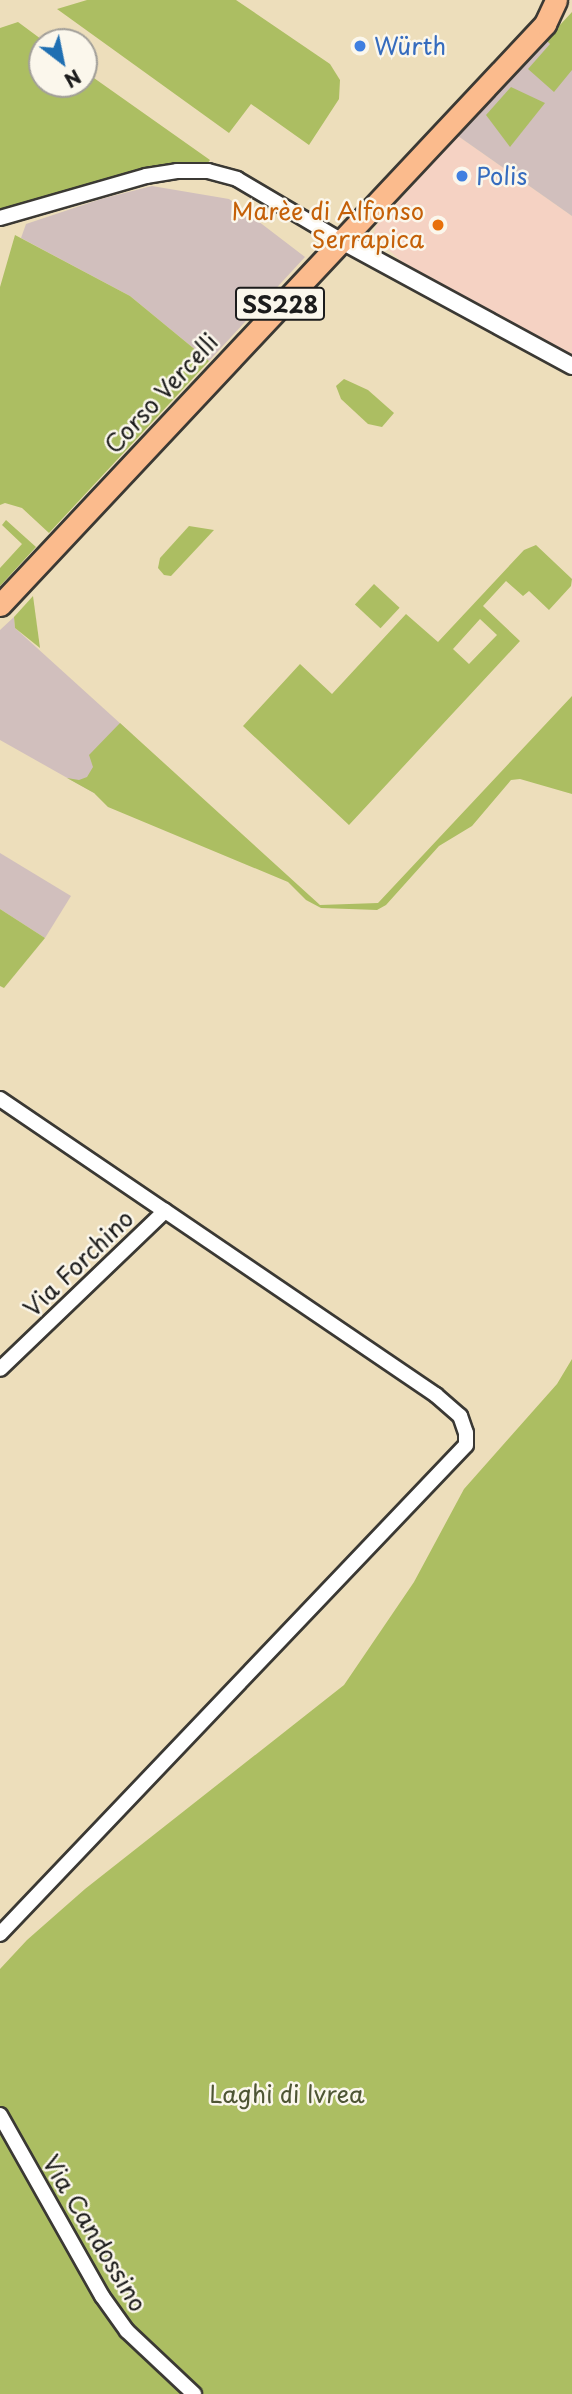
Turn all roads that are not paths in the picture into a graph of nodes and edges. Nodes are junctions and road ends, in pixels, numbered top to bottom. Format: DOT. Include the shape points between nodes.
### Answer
graph roads {
  1 [pos="556,0"];
  2 [pos="0,218"];
  3 [pos="340,240"];
  4 [pos="572,366"];
  5 [pos="0,605"];
  6 [pos="0,1099"];
  7 [pos="165,1211"];
  8 [pos="0,1369"];
  9 [pos="0,1934"];
  10 [pos="0,2115"];
  11 [pos="194,2394"];
  1 -- 3 [label="main road, Corso Vercelli / SS228" via="545,24"];
  2 -- 3 [label="street" via="146,176 208,171 237,179"];
  3 -- 4 [label="street"];
  3 -- 5 [label="main road, Corso Vercelli / SS228"];
  6 -- 7 [label="street, Via Forchino"];
  7 -- 8 [label="street, Via Forchino"];
  7 -- 9 [label="street" via="436,1395 460,1416 466,1445"];
  10 -- 11 [label="street, Via Candossino" via="102,2296 127,2331"];
}
